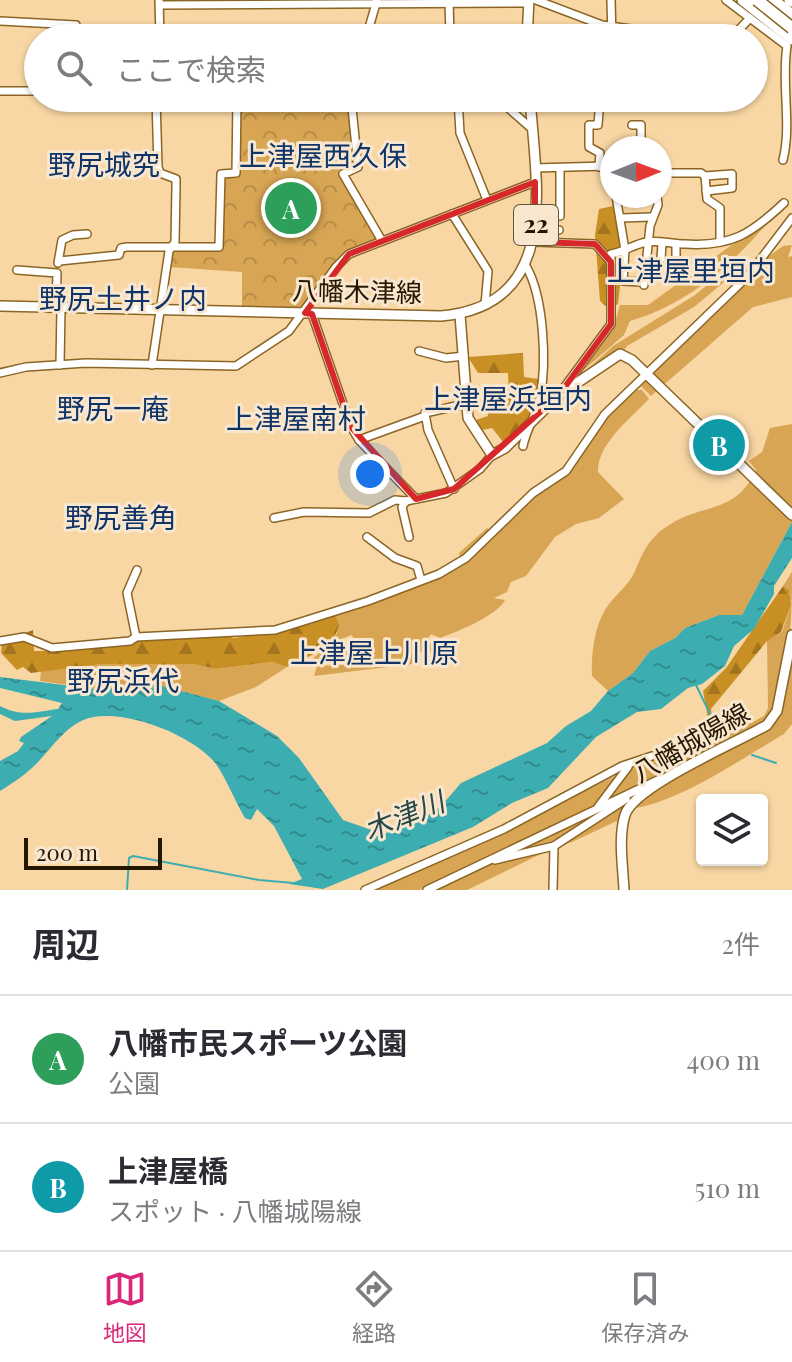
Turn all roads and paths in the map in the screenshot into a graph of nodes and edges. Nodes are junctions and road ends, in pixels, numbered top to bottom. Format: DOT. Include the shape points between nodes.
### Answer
graph roads {
  1 [pos="611,0"];
  2 [pos="726,0"];
  3 [pos="743,0"];
  4 [pos="757,0"];
  5 [pos="773,0"];
  6 [pos="377,1"];
  7 [pos="449,1"];
  8 [pos="531,1"];
  9 [pos="229,2"];
  10 [pos="302,2"];
  11 [pos="160,3"];
  12 [pos="792,15"];
  13 [pos="750,18"];
  14 [pos="0,21"];
  15 [pos="57,24"];
  16 [pos="160,24"];
  17 [pos="370,24"];
  18 [pos="450,24"];
  19 [pos="529,24"];
  20 [pos="602,24"];
  21 [pos="611,24"];
  22 [pos="744,24"];
  23 [pos="758,24"];
  24 [pos="792,28"];
  25 [pos="768,32"];
  26 [pos="792,39"];
  27 [pos="0,91"];
  28 [pos="24,91"];
  29 [pos="156,112"];
  30 [pos="237,112"];
  31 [pos="352,112"];
  32 [pos="459,112"];
  33 [pos="513,112"];
  34 [pos="531,112"];
  35 [pos="599,112"];
  36 [pos="632,125"];
  37 [pos="532,129"];
  38 [pos="641,136"];
  39 [pos="600,153"];
  40 [pos="783,160"];
  41 [pos="599,167"];
  42 [pos="535,168"];
  43 [pos="560,168"];
  44 [pos="672,173"];
  45 [pos="705,176"];
  46 [pos="535,182"];
  47 [pos="706,191"];
  48 [pos="487,200"];
  49 [pos="784,203"];
  50 [pos="618,208"];
  51 [pos="654,208"];
  52 [pos="452,214"];
  53 [pos="560,216"];
  54 [pos="652,217"];
  55 [pos="620,218"];
  56 [pos="792,218"];
  57 [pos="535,230"];
  58 [pos="559,230"];
  59 [pos="87,234"];
  60 [pos="382,241"];
  61 [pos="649,241"];
  62 [pos="720,241"];
  63 [pos="534,242"];
  64 [pos="662,243"];
  65 [pos="676,244"];
  66 [pos="170,247"];
  67 [pos="625,250"];
  68 [pos="661,259"];
  69 [pos="59,261"];
  70 [pos="611,262"];
  71 [pos="676,262"];
  72 [pos="526,266"];
  73 [pos="17,270"];
  74 [pos="57,273"];
  75 [pos="0,306"];
  76 [pos="485,306"];
  77 [pos="59,308"];
  78 [pos="159,310"];
  79 [pos="309,314"];
  80 [pos="460,315"];
  81 [pos="419,351"];
  82 [pos="464,356"];
  83 [pos="60,365"];
  84 [pos="152,365"];
  85 [pos="0,373"];
  86 [pos="646,375"];
  87 [pos="559,395"];
  88 [pos="465,404"];
  89 [pos="425,416"];
  90 [pos="533,420"];
  91 [pos="359,440"];
  92 [pos="523,446"];
  93 [pos="492,455"];
  94 [pos="454,489"];
  95 [pos="416,499"];
  96 [pos="406,501"];
  97 [pos="792,515"];
  98 [pos="274,518"];
  99 [pos="367,537"];
  100 [pos="409,537"];
  101 [pos="137,570"];
  102 [pos="421,580"];
  103 [pos="792,635"];
  104 [pos="136,637"];
  105 [pos="0,641"];
  106 [pos="652,756"];
  107 [pos="628,767"];
  108 [pos="669,775"];
  109 [pos="636,789"];
  110 [pos="597,809"];
  111 [pos="554,846"];
  112 [pos="492,860"];
  113 [pos="374,889"];
  114 [pos="365,890"];
  115 [pos="427,890"];
  116 [pos="553,890"];
  117 [pos="624,890"];
  1 -- 21 [label="street"];
  2 -- 13 [label="street"];
  3 -- 26 [label="highway"];
  4 -- 24 [label="highway, bridge"];
  5 -- 12 [label="highway"];
  6 -- 7 [label="street"];
  6 -- 10 [label="street"];
  6 -- 17 [label="street"];
  7 -- 8 [label="street"];
  7 -- 18 [label="street"];
  8 -- 19 [label="main road"];
  8 -- 20 [label="street"];
  9 -- 10 [label="street"];
  9 -- 11 [label="street"];
  11 -- 16 [label="street"];
  13 -- 22 [label="street"];
  13 -- 23 [label="street"];
  14 -- 15 [label="street"];
  25 -- 40 [label="street" via="787,46 788,136"];
  27 -- 28 [label="street"];
  29 -- 66 [label="street" via="158,167 176,179 175,242"];
  30 -- 66 [label="street" via="236,173 221,174 219,247"];
  31 -- 60 [label="street" via="358,167 343,174"];
  32 -- 48 [label="street" via="460,133"];
  33 -- 37 [label="street"];
  34 -- 37 [label="main road, 八幡木津線 / 22"];
  35 -- 39 [label="street" via="598,125 589,125 589,147"];
  36 -- 38 [label="street" via="641,125"];
  37 -- 42 [label="main road, 八幡木津線 / 22"];
  39 -- 41 [label="street"];
  41 -- 43 [label="street"];
  42 -- 43 [label="street"];
  42 -- 46 [label="main road, 八幡木津線 / 22"];
  43 -- 53 [label="street"];
  44 -- 45 [label="street"];
  45 -- 47 [label="street"];
  45 -- 47 [label="street" via="732,174 732,188"];
  46 -- 48 [label="street"];
  46 -- 57 [label="main road, 八幡木津線 / 22"];
  47 -- 62 [label="street" via="709,201 720,208"];
  48 -- 52 [label="street"];
  49 -- 62 [label="street" via="747,234 729,243"];
  50 -- 55 [label="street"];
  51 -- 54 [label="street"];
  52 -- 60 [label="street"];
  52 -- 76 [label="street" via="488,271"];
  54 -- 55 [label="street"];
  54 -- 61 [label="street"];
  55 -- 67 [label="street"];
  56 -- 86 [label="street" via="748,276"];
  57 -- 58 [label="street"];
  57 -- 63 [label="main road, 八幡木津線 / 22"];
  59 -- 69 [label="street" via="62,240"];
  60 -- 79 [label="street" via="340,261"];
  61 -- 64 [label="street"];
  61 -- 67 [label="street"];
  61 -- 67 [label="street" via="645,281 623,281"];
  62 -- 65 [label="street"];
  63 -- 70 [label="street" via="595,244"];
  63 -- 72 [label="main road, 八幡木津線 / 22"];
  64 -- 65 [label="street"];
  64 -- 68 [label="street"];
  65 -- 71 [label="street"];
  66 -- 69 [label="street" via="127,247 119,255"];
  66 -- 78 [label="street"];
  67 -- 70 [label="street" via="611,254"];
  69 -- 74 [label="street"];
  70 -- 87 [label="street" via="611,324"];
  72 -- 76 [label="main road, 八幡木津線 / 22"];
  72 -- 90 [label="street" via="542,326 540,398"];
  73 -- 74 [label="street"];
  74 -- 77 [label="street"];
  75 -- 77 [label="main road, 八幡木津線 / 22"];
  76 -- 80 [label="main road, 八幡木津線 / 22"];
  77 -- 78 [label="main road, 八幡木津線 / 22"];
  77 -- 83 [label="street"];
  78 -- 79 [label="main road, 八幡木津線 / 22"];
  78 -- 84 [label="street"];
  79 -- 80 [label="main road, 八幡木津線 / 22"];
  79 -- 84 [label="street" via="236,366"];
  79 -- 91 [label="street"];
  80 -- 82 [label="main road"];
  81 -- 82 [label="street"];
  82 -- 88 [label="main road"];
  83 -- 84 [label="street"];
  83 -- 85 [label="street"];
  86 -- 87 [label="main road" via="632,360 615,355"];
  86 -- 97 [label="main road"];
  86 -- 102 [label="street" via="590,432 566,471 533,493 466,558"];
  87 -- 90 [label="main road"];
  88 -- 89 [label="street"];
  88 -- 93 [label="main road"];
  89 -- 91 [label="street"];
  89 -- 94 [label="street"];
  90 -- 92 [label="street"];
  90 -- 93 [label="main road"];
  91 -- 95 [label="street"];
  93 -- 94 [label="street"];
  94 -- 95 [label="street"];
  95 -- 96 [label="street"];
  96 -- 98 [label="street" via="395,500 369,513 304,512"];
  96 -- 100 [label="street" via="402,507"];
  99 -- 102 [label="street" via="395,558 417,566"];
  101 -- 104 [label="street" via="127,593"];
  102 -- 104 [label="street" via="275,630"];
  103 -- 108 [label="main road, 八幡城陽線" via="774,717 747,737"];
  104 -- 105 [label="street" via="52,648 24,637"];
  106 -- 107 [label="street"];
  107 -- 110 [label="street"];
  107 -- 113 [label="street"];
  108 -- 109 [label="street"];
  108 -- 117 [label="main road, 八幡城陽線" via="625,815"];
  109 -- 110 [label="street"];
  109 -- 111 [label="street"];
  110 -- 112 [label="street"];
  111 -- 112 [label="street"];
  111 -- 116 [label="street"];
  112 -- 115 [label="street"];
  113 -- 114 [label="street"];
}
